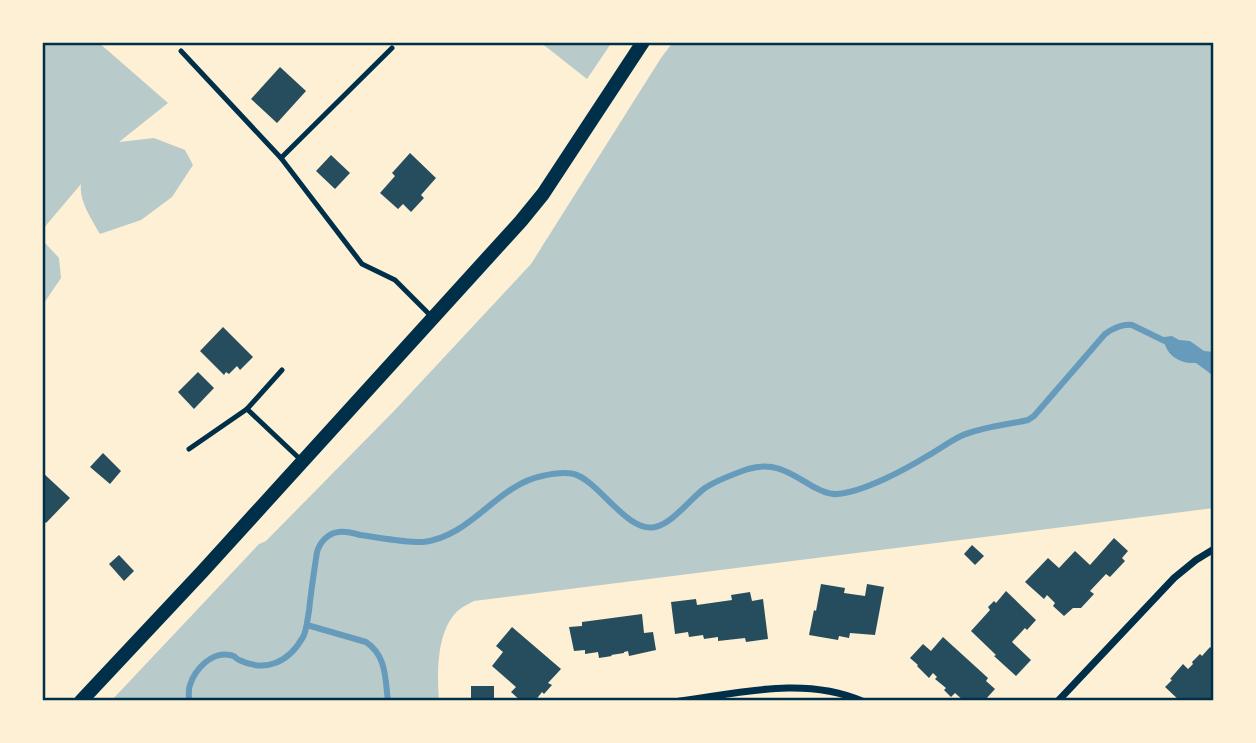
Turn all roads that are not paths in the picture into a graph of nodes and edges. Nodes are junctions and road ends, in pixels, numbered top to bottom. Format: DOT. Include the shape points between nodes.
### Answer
graph roads {
  1 [pos="643,42"];
  2 [pos="392,48"];
  3 [pos="181,51"];
  4 [pos="281,158"];
  5 [pos="434,319"];
  6 [pos="282,370"];
  7 [pos="247,409"];
  8 [pos="189,449"];
  9 [pos="303,462"];
  10 [pos="1214,549"];
  11 [pos="81,701"];
  12 [pos="680,701"];
  13 [pos="862,701"];
  14 [pos="1058,701"];
  1 -- 5 [label="main road" via="543,194"];
  2 -- 4 [label="lane"];
  3 -- 4 [label="lane"];
  4 -- 5 [label="lane" via="362,264 394,280"];
  5 -- 9 [label="main road"];
  6 -- 7 [label="lane"];
  7 -- 8 [label="lane"];
  7 -- 9 [label="lane"];
  9 -- 11 [label="main road"];
  10 -- 14 [label="street" via="1174,578"];
  12 -- 13 [label="street" via="788,687 835,692"];
}
